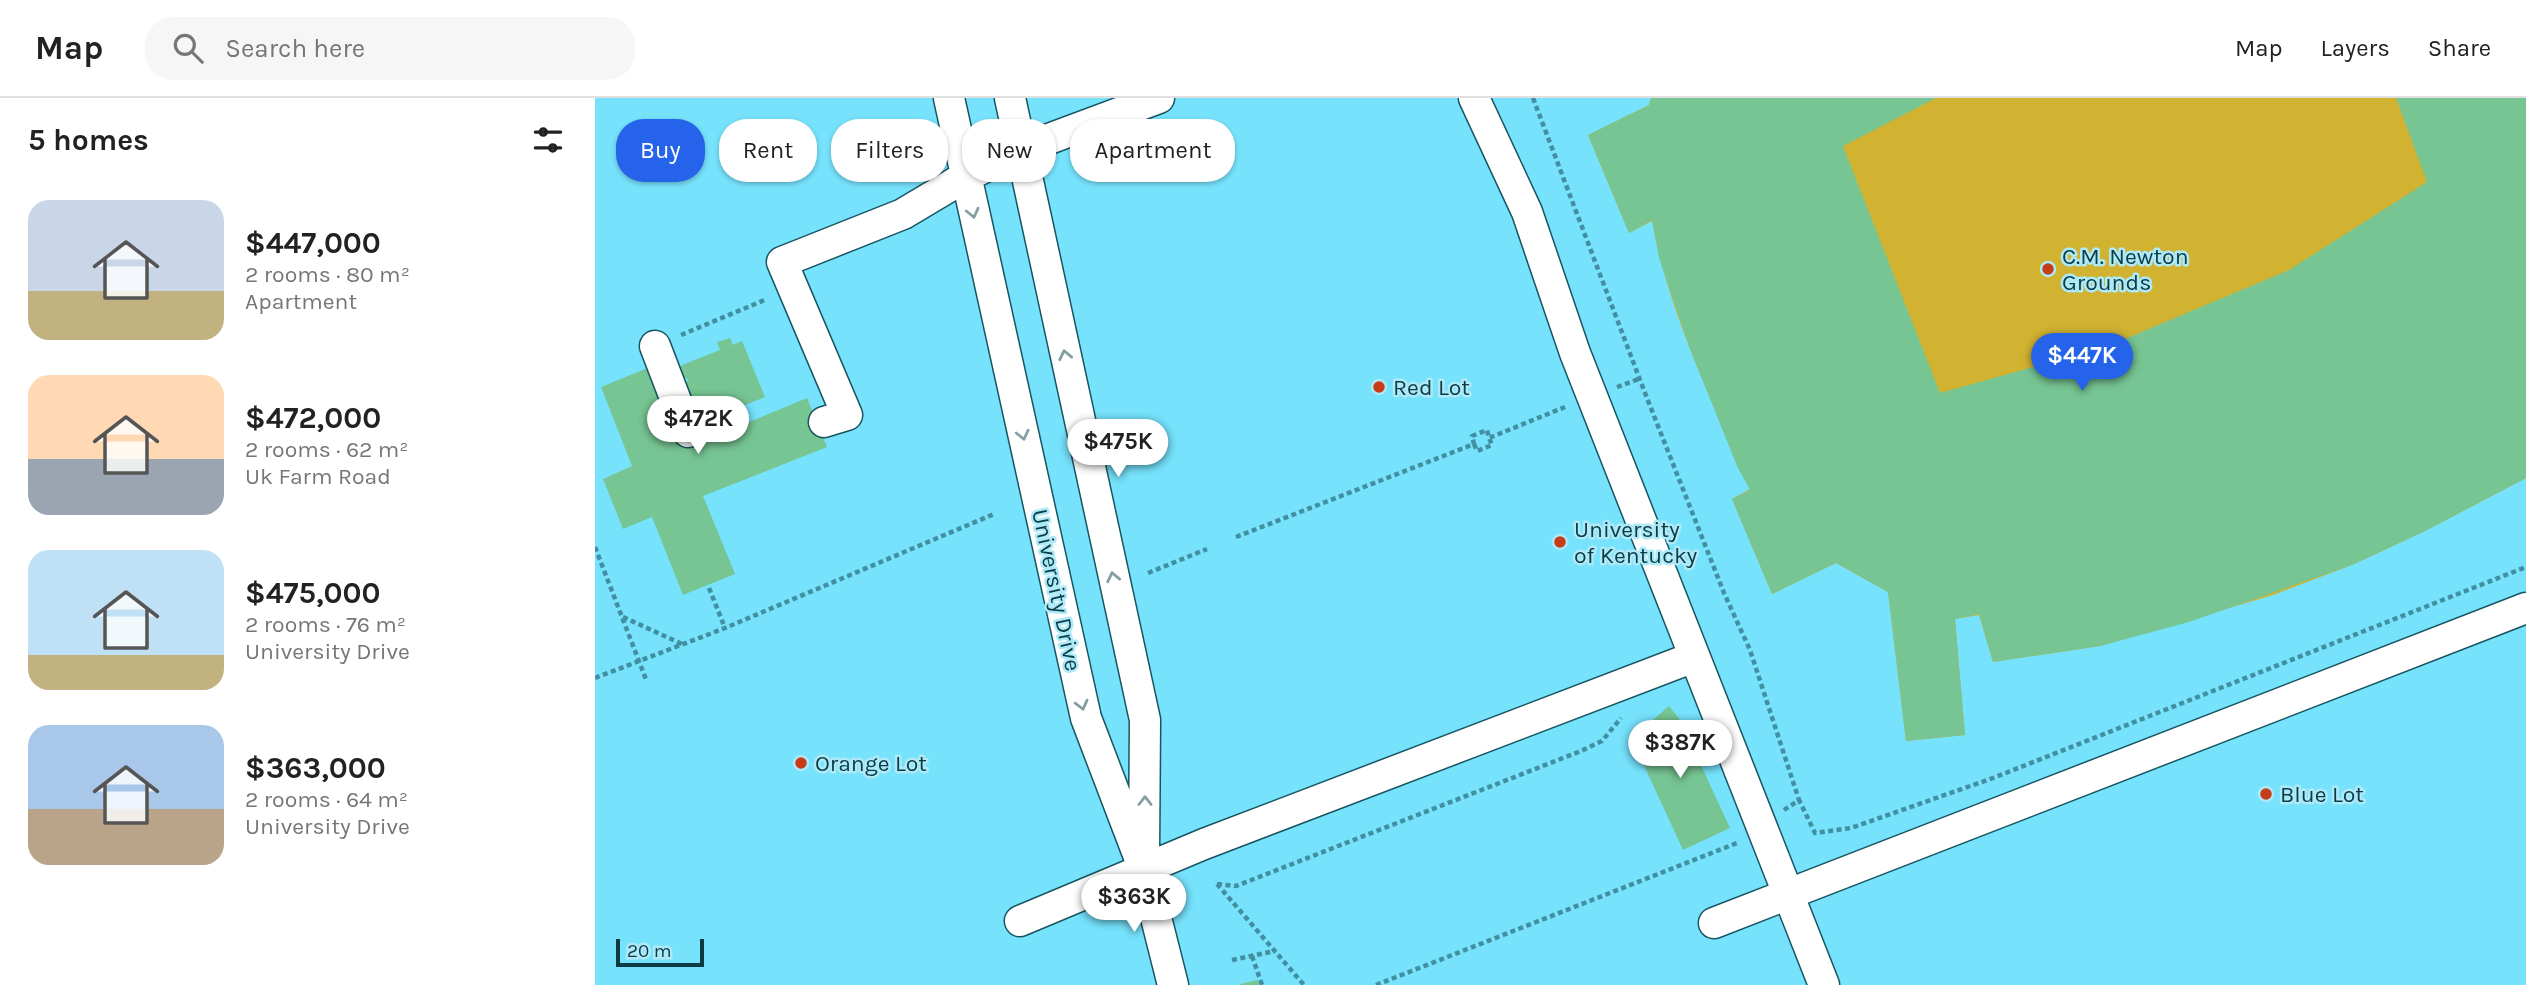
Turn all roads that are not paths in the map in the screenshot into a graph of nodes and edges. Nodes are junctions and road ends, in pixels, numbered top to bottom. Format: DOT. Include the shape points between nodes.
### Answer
graph roads {
  1 [pos="949,98"];
  2 [pos="1010,98"];
  3 [pos="1159,98"];
  4 [pos="1474,98"];
  5 [pos="1015,119"];
  6 [pos="1056,136"];
  7 [pos="962,162"];
  8 [pos="962,179"];
  9 [pos="966,182"];
  10 [pos="1029,182"];
  11 [pos="655,346"];
  12 [pos="824,422"];
  13 [pos="688,432"];
  14 [pos="2526,608"];
  15 [pos="1694,657"];
  16 [pos="1144,870"];
  17 [pos="1788,895"];
  18 [pos="1020,921"];
  19 [pos="1714,923"];
  20 [pos="1173,985"];
  21 [pos="1824,985"];
  1 -- 7 [label="street, University Drive"];
  2 -- 5 [label="street, University Drive"];
  3 -- 6 [label="street"];
  4 -- 15 [label="street" via="1527,212 1575,353"];
  8 -- 12 [label="street" via="787,275 847,415"];
  9 -- 16 [label="street, University Drive, one-way" via="1083,705"];
  16 -- 10 [label="street, University Drive, one-way" via="1145,720"];
  11 -- 13 [label="street"];
  14 -- 17 [label="street"];
  15 -- 16 [label="street"];
  15 -- 17 [label="street"];
  16 -- 18 [label="street"];
  16 -- 20 [label="street, University Drive"];
  17 -- 19 [label="street"];
  17 -- 21 [label="street"];
}
